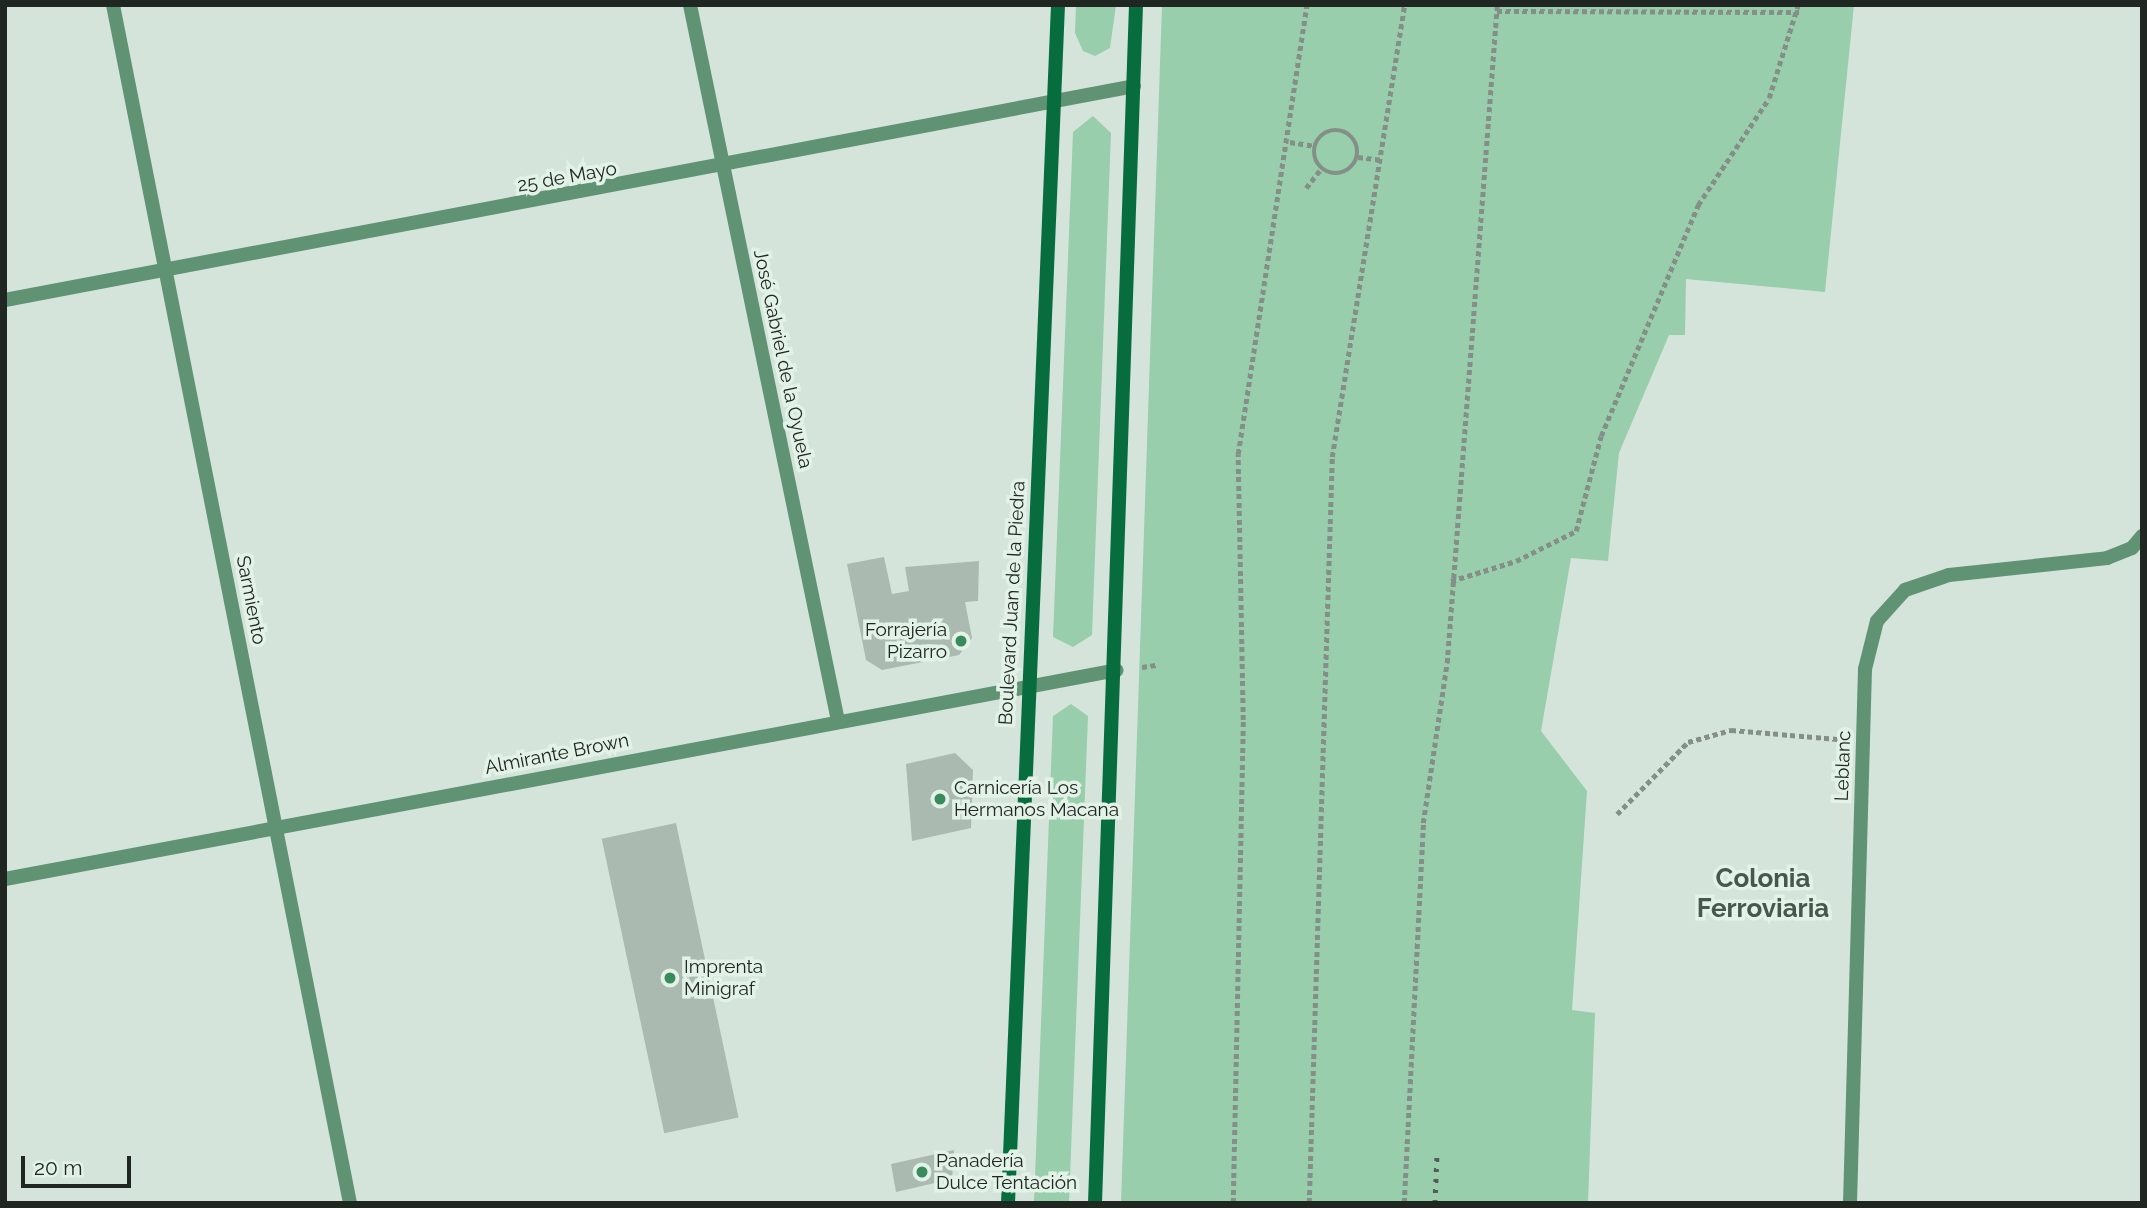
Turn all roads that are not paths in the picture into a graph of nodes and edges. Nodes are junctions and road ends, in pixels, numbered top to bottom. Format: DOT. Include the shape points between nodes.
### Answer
graph roads {
  1 [pos="113,5"];
  2 [pos="691,5"];
  3 [pos="1058,5"];
  4 [pos="1136,5"];
  5 [pos="1134,86"];
  6 [pos="1055,101"];
  7 [pos="724,168"];
  8 [pos="165,269"];
  9 [pos="5,300"];
  10 [pos="2142,536"];
  11 [pos="1116,670"];
  12 [pos="1028,682"];
  13 [pos="838,721"];
  14 [pos="277,827"];
  15 [pos="5,879"];
  16 [pos="350,1203"];
  17 [pos="1007,1203"];
  18 [pos="1095,1203"];
  19 [pos="1850,1203"];
  1 -- 8 [label="street, Sarmiento"];
  2 -- 7 [label="street, José Gabriel de la Oyuela"];
  3 -- 6 [label="main road, Boulevard Juan de la Piedra"];
  4 -- 5 [label="main road"];
  5 -- 6 [label="street, 25 de Mayo"];
  5 -- 11 [label="main road"];
  6 -- 7 [label="street, 25 de Mayo"];
  6 -- 12 [label="main road, Boulevard Juan de la Piedra"];
  7 -- 8 [label="street, 25 de Mayo"];
  7 -- 13 [label="street, José Gabriel de la Oyuela"];
  8 -- 9 [label="street, 25 de Mayo"];
  8 -- 14 [label="street, Sarmiento"];
  10 -- 19 [label="street, Leblanc" via="2132,548 2107,558 1999,565 1905,590 1877,621 1865,669"];
  11 -- 12 [label="street, Almirante Brown"];
  11 -- 18 [label="main road"];
  12 -- 13 [label="street, Almirante Brown"];
  12 -- 17 [label="main road, Boulevard Juan de la Piedra"];
  13 -- 14 [label="street, Almirante Brown"];
  14 -- 15 [label="street, Almirante Brown"];
  14 -- 16 [label="street, Sarmiento"];
}
